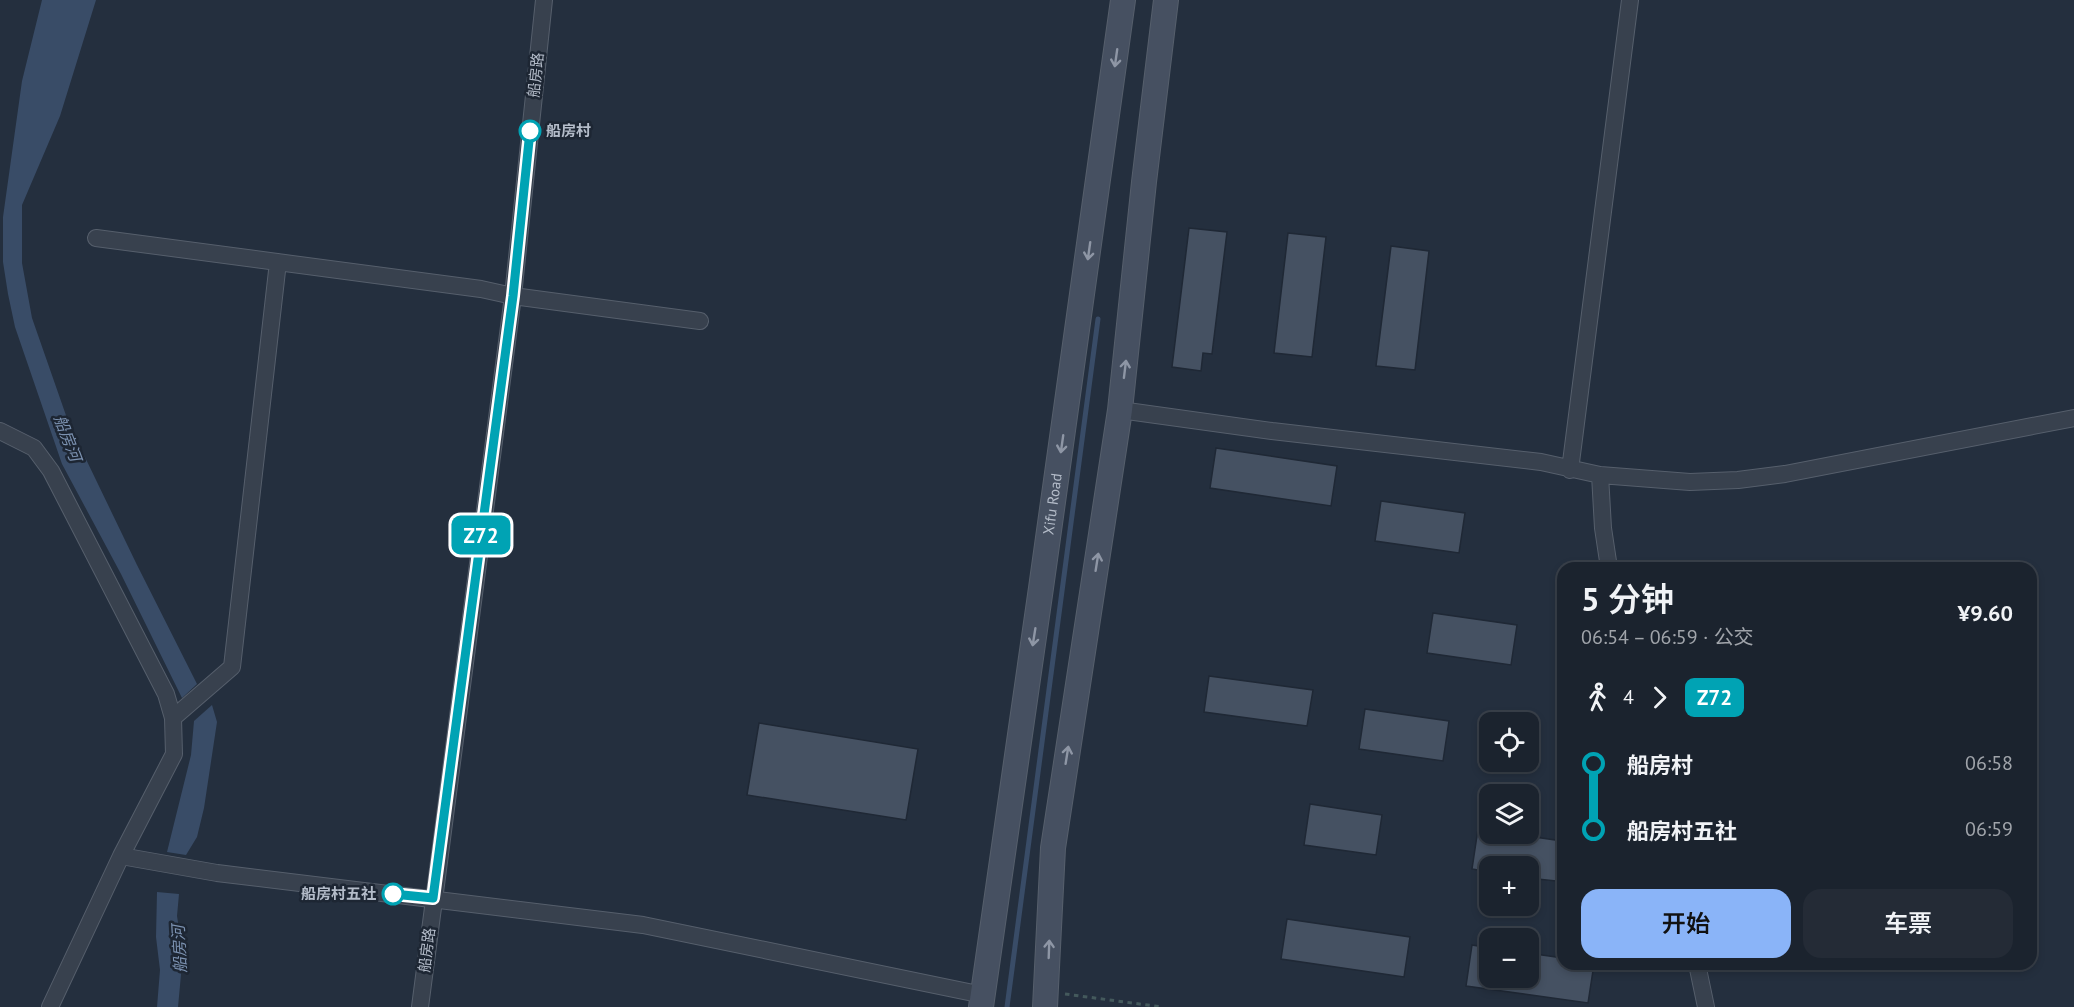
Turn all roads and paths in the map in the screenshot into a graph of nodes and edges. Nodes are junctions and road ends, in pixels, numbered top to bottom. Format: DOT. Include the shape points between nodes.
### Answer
graph roads {
  1 [pos="544,0"];
  2 [pos="1123,0"];
  3 [pos="1166,0"];
  4 [pos="1630,0"];
  5 [pos="96,238"];
  6 [pos="278,262"];
  7 [pos="513,296"];
  8 [pos="700,321"];
  9 [pos="1120,410"];
  10 [pos="2074,418"];
  11 [pos="0,432"];
  12 [pos="1570,470"];
  13 [pos="1600,476"];
  14 [pos="1608,562"];
  15 [pos="174,718"];
  16 [pos="121,856"];
  17 [pos="433,898"];
  18 [pos="1698,970"];
  19 [pos="1046,999"];
  20 [pos="982,1001"];
  21 [pos="50,1007"];
  22 [pos="420,1007"];
  23 [pos="1162,1007"];
  24 [pos="1706,1007"];
  1 -- 7 [label="street, 船房路"];
  2 -- 20 [label="main road, Xifu Road, one-way"];
  9 -- 3 [label="main road, one-way"];
  4 -- 12 [label="street"];
  5 -- 6 [label="street"];
  6 -- 7 [label="street"];
  6 -- 15 [label="street" via="232,667"];
  7 -- 8 [label="street"];
  7 -- 17 [label="street, 船房路"];
  9 -- 12 [label="street" via="1541,462"];
  19 -- 9 [label="main road, one-way" via="1053,848"];
  10 -- 13 [label="street" via="1738,480 1690,482"];
  11 -- 15 [label="street" via="34,448 51,471 166,694"];
  12 -- 13 [label="street"];
  13 -- 14 [label="street"];
  15 -- 16 [label="street" via="174,754"];
  16 -- 17 [label="street" via="203,871"];
  16 -- 21 [label="street"];
  17 -- 20 [label="street" via="643,926"];
  17 -- 22 [label="street, 船房路"];
  18 -- 24 [label="street"];
  19 -- 23 [label="path"];
}
